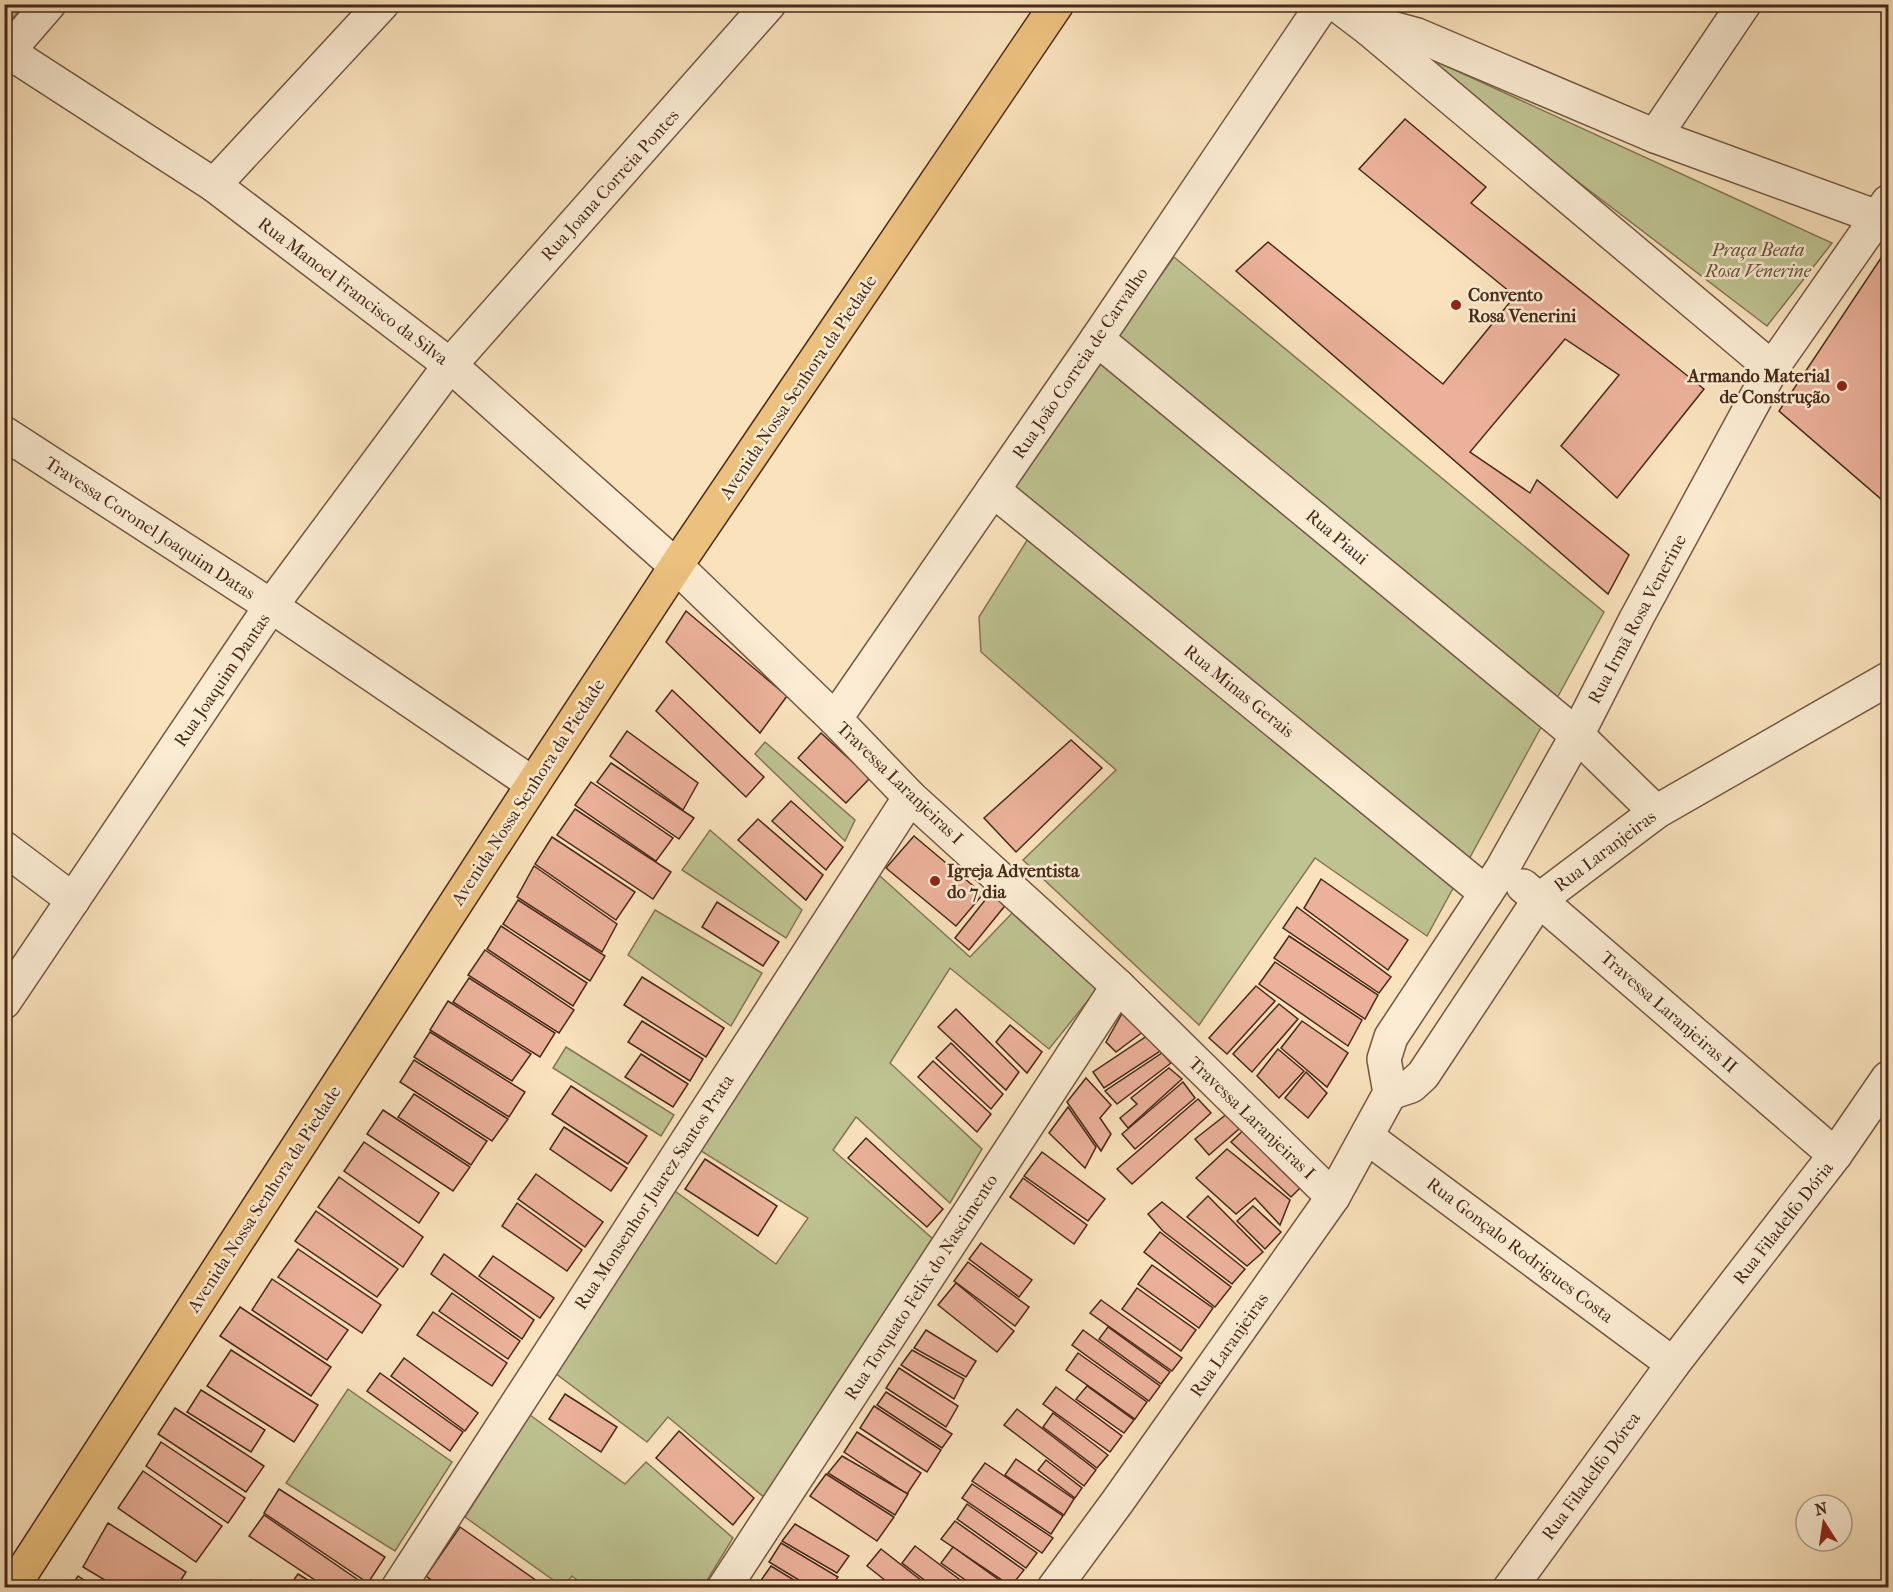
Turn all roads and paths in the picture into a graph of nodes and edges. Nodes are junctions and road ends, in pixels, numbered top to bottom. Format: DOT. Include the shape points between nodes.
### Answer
graph roads {
  1 [pos="49,4"];
  2 [pos="382,4"];
  3 [pos="769,4"];
  4 [pos="1057,4"];
  5 [pos="1323,4"];
  6 [pos="1336,4"];
  7 [pos="1744,4"];
  8 [pos="1368,29"];
  9 [pos="6,52"];
  10 [pos="1655,136"];
  11 [pos="213,185"];
  12 [pos="1885,213"];
  13 [pos="1097,339"];
  14 [pos="450,365"];
  15 [pos="1772,368"];
  16 [pos="4,434"];
  17 [pos="993,490"];
  18 [pos="676,566"];
  19 [pos="271,606"];
  20 [pos="1888,680"];
  21 [pos="834,719"];
  22 [pos="1577,735"];
  23 [pos="533,784"];
  24 [pos="910,797"];
  25 [pos="1656,812"];
  26 [pos="4,848"];
  27 [pos="1494,881"];
  28 [pos="73,900"];
  29 [pos="1539,900"];
  30 [pos="1118,986"];
  31 [pos="4,1002"];
  32 [pos="1888,1078"];
  33 [pos="1390,1094"];
  34 [pos="1367,1137"];
  35 [pos="1835,1155"];
  36 [pos="1333,1197"];
  37 [pos="1673,1364"];
  38 [pos="12,1587"];
  39 [pos="398,1587"];
  40 [pos="724,1587"];
  41 [pos="1054,1587"];
  42 [pos="1510,1587"];
  1 -- 9 [label="street"];
  2 -- 11 [label="street"];
  3 -- 14 [label="street, Rua Joana Correia Pontes"];
  4 -- 18 [label="main road, Avenida Nossa Senhora da Piedade"];
  5 -- 13 [label="street, Rua João Correia de Carvalho"];
  6 -- 8 [label="street"];
  7 -- 10 [label="street"];
  8 -- 10 [label="street" via="1391,28 1417,35"];
  8 -- 15 [label="street"];
  9 -- 11 [label="street, Rua Manoel Francisco da Silva"];
  10 -- 12 [label="street"];
  11 -- 14 [label="street, Rua Manoel Francisco da Silva"];
  12 -- 15 [label="street"];
  13 -- 17 [label="street, Rua João Correia de Carvalho"];
  13 -- 22 [label="street, Rua Piaui"];
  14 -- 18 [label="street, Rua Manoel Francisco da Silva"];
  14 -- 19 [label="street, Rua Joaquim Dantas"];
  15 -- 22 [label="street, Rua Irmã Rosa Venerine"];
  16 -- 19 [label="street, Travessa Coronel Joaquim Datas"];
  17 -- 21 [label="street, Rua João Correia de Carvalho"];
  17 -- 27 [label="street, Rua Minas Gerais"];
  18 -- 21 [label="street, Travessa Laranjeiras I"];
  18 -- 23 [label="main road, Avenida Nossa Senhora da Piedade"];
  19 -- 23 [label="street, Travessa Coronel Joaquim Datas"];
  19 -- 28 [label="street, Rua Joaquim Dantas"];
  20 -- 25 [label="street, Rua Laranjeiras"];
  21 -- 24 [label="street, Travessa Laranjeiras I"];
  22 -- 25 [label="street, Rua Piaui"];
  22 -- 27 [label="street, Rua Irmã Rosa Venerine"];
  23 -- 38 [label="main road, Avenida Nossa Senhora da Piedade"];
  24 -- 30 [label="street, Travessa Laranjeiras I"];
  24 -- 39 [label="street, Rua Monsenhor Juarez Santos Prata"];
  25 -- 29 [label="street, Rua Laranjeiras"];
  26 -- 28 [label="street"];
  27 -- 29 [label="street, Travessa Laranjeiras II"];
  27 -- 33 [label="street" via="1392,1037 1384,1059"];
  28 -- 31 [label="street, Rua Joaquim Dantas"];
  29 -- 33 [label="street, Rua Laranjeiras" via="1423,1075 1411,1086"];
  29 -- 35 [label="street, Travessa Laranjeiras II"];
  30 -- 36 [label="street, Travessa Laranjeiras I"];
  30 -- 40 [label="street, Rua Torquato Felix do Nascimento"];
  32 -- 35 [label="street, Rua Filadelfo Dória"];
  33 -- 34 [label="street, Rua Laranjeiras"];
  34 -- 36 [label="street, Rua Laranjeiras"];
  34 -- 37 [label="street, Rua Gonçalo Rodrigues Costa"];
  35 -- 37 [label="street, Rua Filadelfo Dória"];
  36 -- 41 [label="street, Rua Laranjeiras"];
  37 -- 42 [label="street, Rua Filadelfo Dórea"];
}
